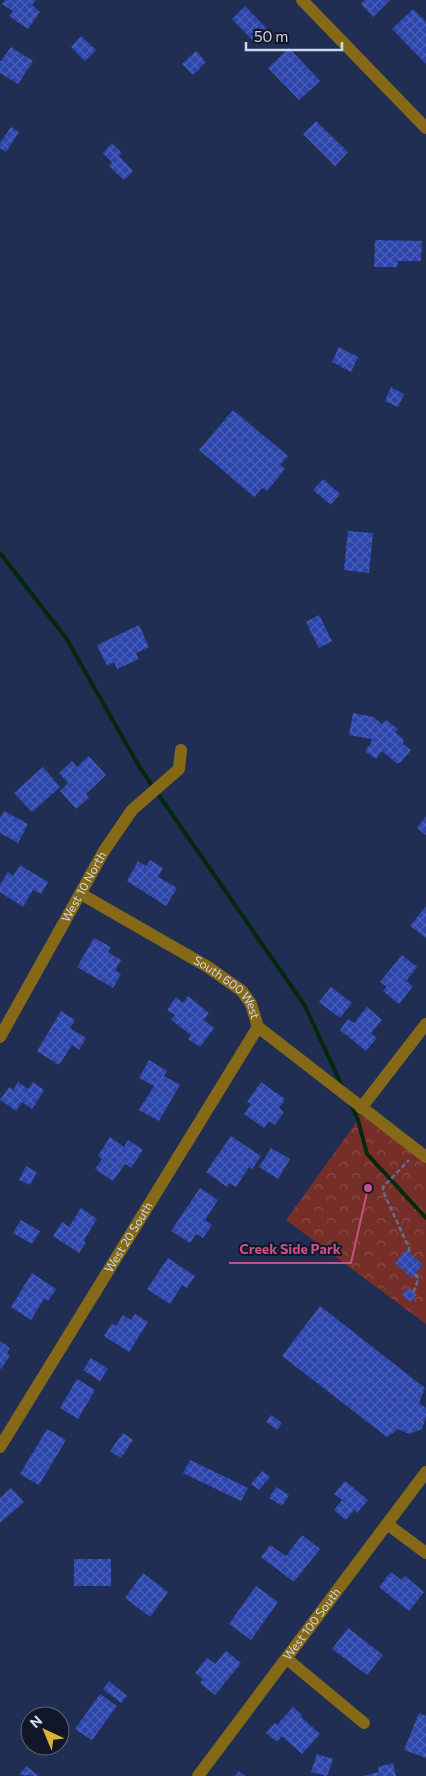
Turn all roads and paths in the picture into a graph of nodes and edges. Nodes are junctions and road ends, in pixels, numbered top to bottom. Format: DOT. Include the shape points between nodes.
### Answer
graph roads {
  1 [pos="302,0"];
  2 [pos="424,124"];
  3 [pos="181,750"];
  4 [pos="81,894"];
  5 [pos="426,1024"];
  6 [pos="258,1027"];
  7 [pos="0,1036"];
  8 [pos="361,1108"];
  9 [pos="426,1157"];
  10 [pos="410,1160"];
  11 [pos="409,1252"];
  12 [pos="415,1274"];
  13 [pos="413,1292"];
  14 [pos="0,1447"];
  15 [pos="426,1472"];
  16 [pos="387,1524"];
  17 [pos="426,1553"];
  18 [pos="287,1659"];
  19 [pos="364,1723"];
  20 [pos="198,1776"];
  1 -- 2 [label="street"];
  3 -- 4 [label="street, West 10 North" via="179,769 132,810 104,851"];
  4 -- 6 [label="street, South 600 West" via="242,991 251,1004"];
  4 -- 7 [label="street, West 10 North"];
  5 -- 8 [label="street"];
  6 -- 8 [label="street, South 600 West"];
  6 -- 14 [label="street, West 20 South"];
  8 -- 9 [label="street, South 600 West"];
  10 -- 11 [label="path" via="383,1187"];
  12 -- 13 [label="path" via="418,1278"];
  15 -- 16 [label="street, West 100 South"];
  16 -- 17 [label="street"];
  16 -- 18 [label="street, West 100 South"];
  18 -- 19 [label="street"];
  18 -- 20 [label="street, West 100 South"];
}
